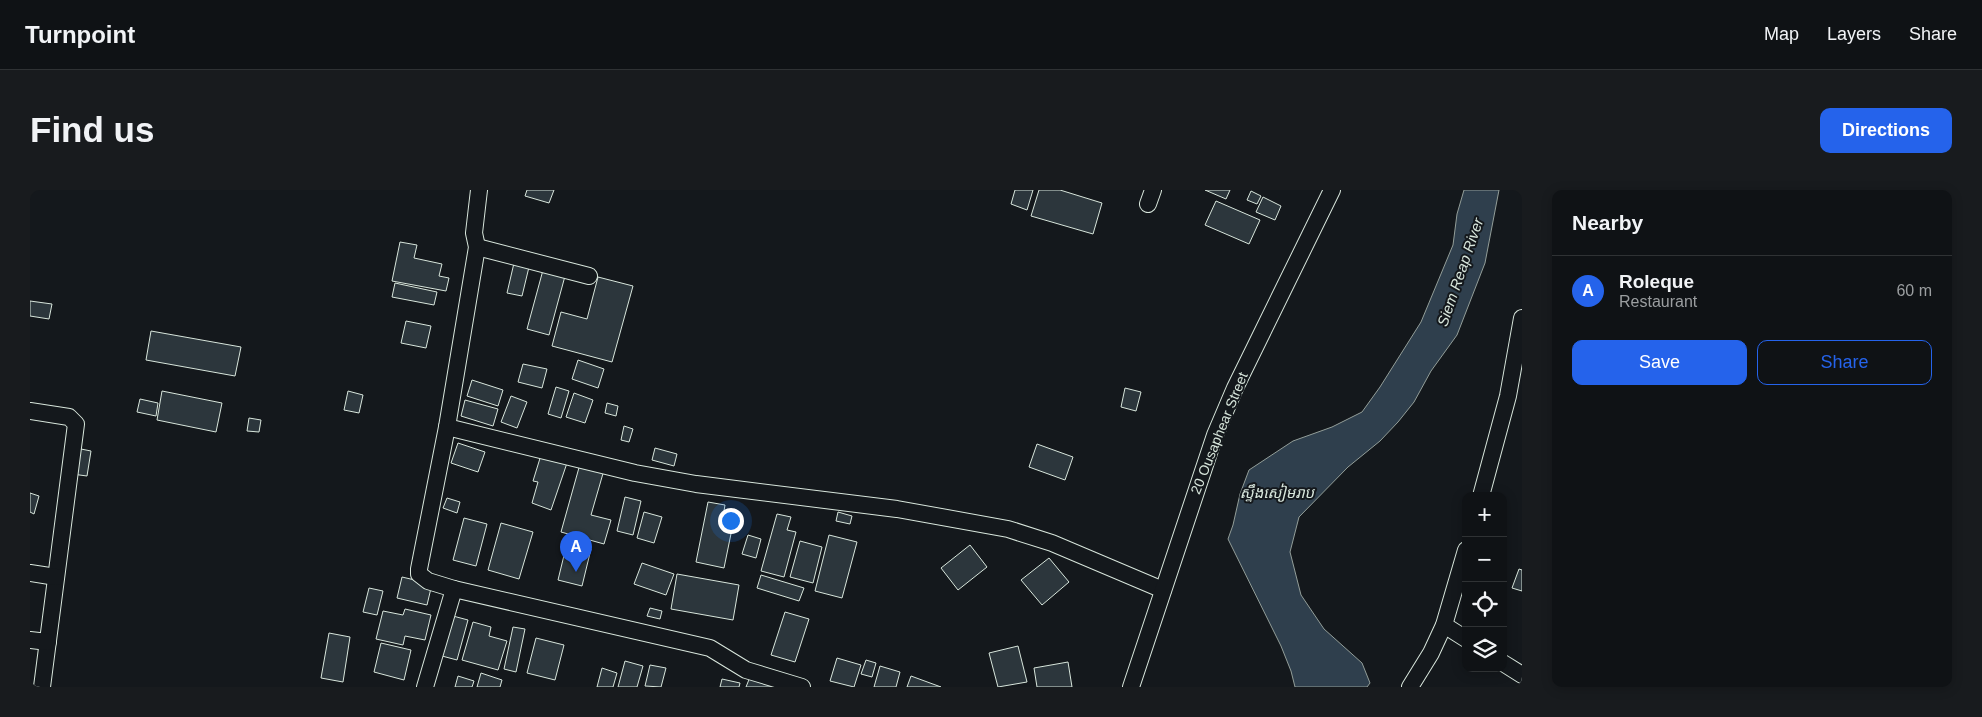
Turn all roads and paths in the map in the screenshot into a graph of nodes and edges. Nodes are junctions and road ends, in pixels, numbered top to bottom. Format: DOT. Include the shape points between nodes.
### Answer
graph roads {
  1 [pos="479,190"];
  2 [pos="1332,190"];
  3 [pos="477,247"];
  4 [pos="589,276"];
  5 [pos="1522,318"];
  6 [pos="30,411"];
  7 [pos="447,427"];
  8 [pos="1483,492"];
  9 [pos="1462,564"];
  10 [pos="30,573"];
  11 [pos="56,577"];
  12 [pos="454,589"];
  13 [pos="1163,590"];
  14 [pos="1444,625"];
  15 [pos="1462,636"];
  16 [pos="30,640"];
  17 [pos="48,642"];
  18 [pos="1507,666"];
  19 [pos="1522,675"];
  20 [pos="42,687"];
  21 [pos="425,687"];
  22 [pos="802,687"];
  23 [pos="1131,687"];
  24 [pos="1410,687"];
  1 -- 3 [label="street" via="474,233"];
  2 -- 13 [label="street, 20 Ousaphear Street" via="1234,388"];
  3 -- 4 [label="street"];
  3 -- 7 [label="street"];
  5 -- 8 [label="street" via="1510,386"];
  6 -- 11 [label="street" via="69,417 76,424"];
  7 -- 12 [label="street" via="418,568 419,574 428,581"];
  7 -- 13 [label="street" via="635,473 696,484 897,509 1008,529 1052,543"];
  9 -- 14 [label="street"];
  10 -- 11 [label="street"];
  11 -- 17 [label="street"];
  12 -- 21 [label="street"];
  12 -- 22 [label="street" via="710,648 746,670"];
  13 -- 23 [label="street, 20 Ousaphear Street"];
  14 -- 15 [label="street"];
  14 -- 24 [label="street"];
  16 -- 17 [label="street"];
  17 -- 20 [label="street"];
  18 -- 19 [label="street"];
}
